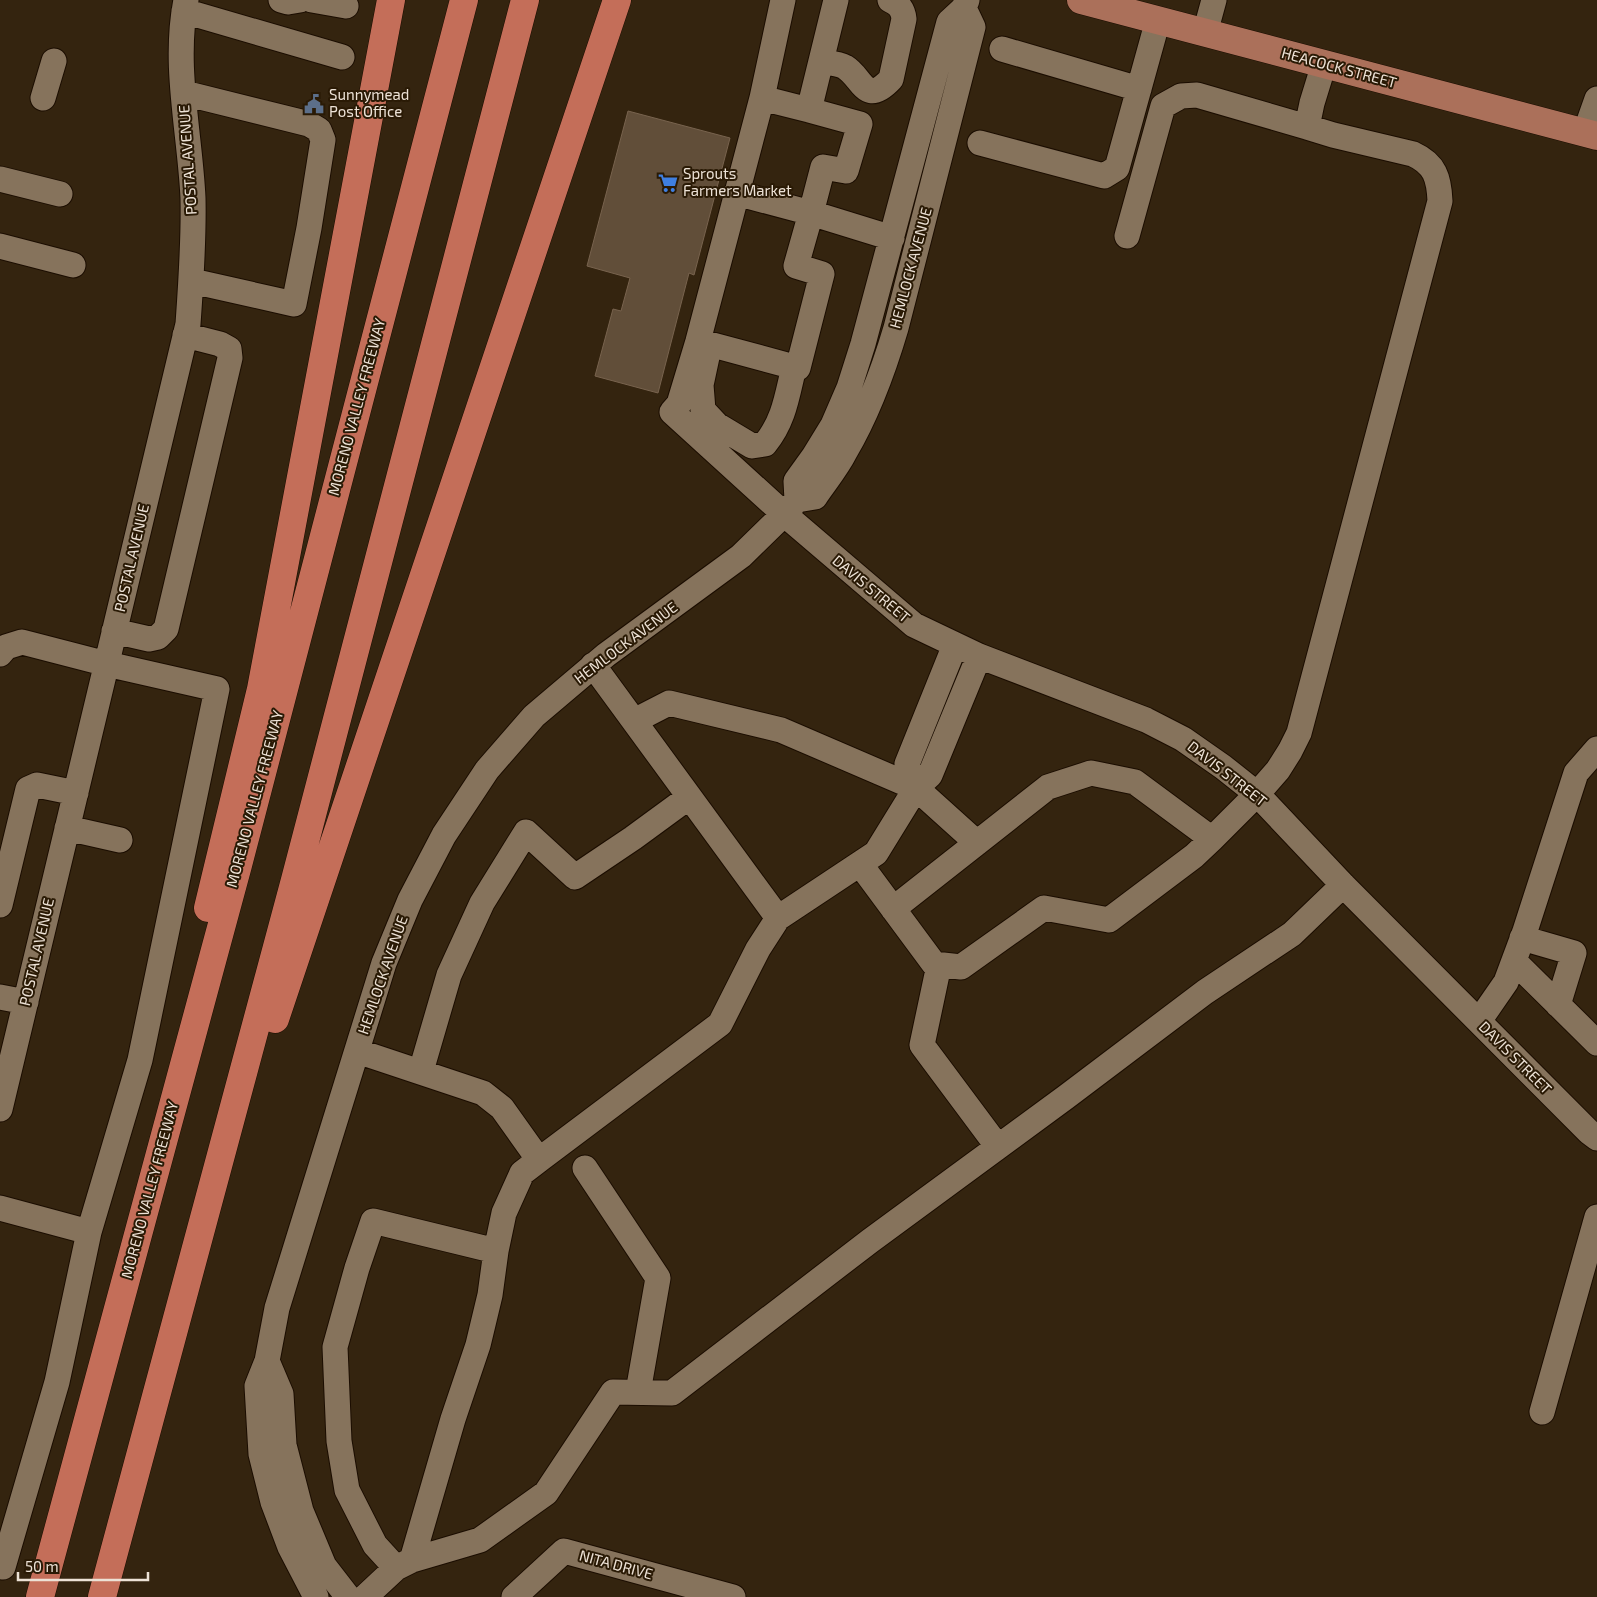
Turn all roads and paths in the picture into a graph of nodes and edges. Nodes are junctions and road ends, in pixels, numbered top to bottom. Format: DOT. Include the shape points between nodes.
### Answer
graph roads {
  1 [pos="281,0"];
  2 [pos="300,0"];
  3 [pos="312,0"];
  4 [pos="391,0"];
  5 [pos="464,0"];
  6 [pos="525,0"];
  7 [pos="617,0"];
  8 [pos="783,0"];
  9 [pos="836,0"];
  10 [pos="890,0"];
  11 [pos="1082,0"];
  12 [pos="1214,0"];
  13 [pos="966,4"];
  14 [pos="185,5"];
  15 [pos="346,6"];
  16 [pos="1158,20"];
  17 [pos="1205,33"];
  18 [pos="1002,50"];
  19 [pos="342,57"];
  20 [pos="54,61"];
  21 [pos="821,62"];
  22 [pos="1324,64"];
  23 [pos="1139,89"];
  24 [pos="184,93"];
  25 [pos="43,98"];
  26 [pos="762,98"];
  27 [pos="1597,99"];
  28 [pos="809,110"];
  29 [pos="1307,127"];
  30 [pos="1591,135"];
  31 [pos="980,143"];
  32 [pos="0,179"];
  33 [pos="736,193"];
  34 [pos="60,194"];
  35 [pos="810,213"];
  36 [pos="1126,236"];
  37 [pos="892,238"];
  38 [pos="0,246"];
  39 [pos="73,265"];
  40 [pos="192,280"];
  41 [pos="185,335"];
  42 [pos="704,343"];
  43 [pos="794,367"];
  44 [pos="790,507"];
  45 [pos="114,631"];
  46 [pos="955,645"];
  47 [pos="0,654"];
  48 [pos="979,656"];
  49 [pos="106,664"];
  50 [pos="593,665"];
  51 [pos="634,722"];
  52 [pos="1597,749"];
  53 [pos="916,788"];
  54 [pos="76,793"];
  55 [pos="1257,794"];
  56 [pos="689,797"];
  57 [pos="67,828"];
  58 [pos="1212,839"];
  59 [pos="120,840"];
  60 [pos="977,843"];
  61 [pos="860,864"];
  62 [pos="1344,885"];
  63 [pos="0,905"];
  64 [pos="893,908"];
  65 [pos="778,918"];
  66 [pos="1518,950"];
  67 [pos="939,965"];
  68 [pos="0,997"];
  69 [pos="26,1002"];
  70 [pos="1558,1005"];
  71 [pos="1479,1021"];
  72 [pos="1597,1043"];
  73 [pos="357,1051"];
  74 [pos="421,1071"];
  75 [pos="0,1109"];
  76 [pos="1597,1138"];
  77 [pos="998,1147"];
  78 [pos="539,1160"];
  79 [pos="585,1168"];
  80 [pos="0,1208"];
  81 [pos="1596,1221"];
  82 [pos="89,1232"];
  83 [pos="496,1251"];
  84 [pos="129,1270"];
  85 [pos="186,1286"];
  86 [pos="267,1361"];
  87 [pos="638,1392"];
  88 [pos="1542,1412"];
  89 [pos="404,1564"];
  90 [pos="3,1567"];
  91 [pos="40,1597"];
  92 [pos="102,1597"];
  93 [pos="316,1597"];
  94 [pos="348,1597"];
  95 [pos="365,1597"];
  96 [pos="514,1597"];
  97 [pos="733,1597"];
  1 -- 2 [label="street"];
  3 -- 15 [label="street"];
  4 -- 84 [label="highway" via="260,689 217,866"];
  5 -- 84 [label="highway, MORENO VALLEY FREEWAY"];
  6 -- 85 [label="highway" via="298,871"];
  7 -- 85 [label="highway"];
  8 -- 26 [label="street"];
  9 -- 21 [label="street"];
  10 -- 21 [label="street" via="903,10 904,19 891,79 884,87 866,90 843,66"];
  11 -- 16 [label="main road, HEACOCK STREET"];
  12 -- 17 [label="street"];
  13 -- 37 [label="street, HEMLOCK AVENUE" via="949,22"];
  13 -- 44 [label="street, HEMLOCK AVENUE" via="973,27 883,372 845,454 815,497"];
  14 -- 19 [label="street"];
  14 -- 24 [label="street, POSTAL AVENUE" via="182,20"];
  16 -- 17 [label="main road, HEACOCK STREET"];
  16 -- 23 [label="street"];
  17 -- 22 [label="main road, HEACOCK STREET"];
  18 -- 23 [label="street"];
  20 -- 25 [label="street"];
  21 -- 28 [label="street"];
  22 -- 29 [label="street"];
  22 -- 30 [label="main road, HEACOCK STREET"];
  23 -- 31 [label="street" via="1117,168 1104,176"];
  24 -- 40 [label="street, POSTAL AVENUE" via="192,198"];
  24 -- 40 [label="street" via="309,124 319,130 323,140 294,304"];
  26 -- 28 [label="street"];
  26 -- 33 [label="street"];
  27 -- 30 [label="street"];
  28 -- 35 [label="street" via="860,124 846,171 823,167"];
  29 -- 36 [label="street" via="1197,95 1181,96 1163,106"];
  29 -- 55 [label="street" via="1424,159 1439,182 1440,201 1299,733 1278,770"];
  32 -- 34 [label="street"];
  33 -- 35 [label="street"];
  33 -- 42 [label="street"];
  35 -- 37 [label="street"];
  35 -- 43 [label="street" via="796,266 822,274 798,368"];
  37 -- 44 [label="street, HEMLOCK AVENUE" via="849,388 832,425 796,481"];
  38 -- 39 [label="street"];
  40 -- 41 [label="street, POSTAL AVENUE"];
  41 -- 45 [label="street, POSTAL AVENUE"];
  41 -- 45 [label="street" via="220,344 229,349 230,358 173,600 166,629 158,637 149,639"];
  42 -- 43 [label="street"];
  42 -- 43 [label="street" via="700,385 703,410 718,425 752,446 765,444 775,432 785,407"];
  42 -- 44 [label="street, DAVIS STREET" via="679,404 672,412"];
  44 -- 46 [label="street, DAVIS STREET" via="914,625"];
  44 -- 50 [label="street, HEMLOCK AVENUE" via="741,556"];
  45 -- 49 [label="street, POSTAL AVENUE"];
  46 -- 48 [label="street, DAVIS STREET"];
  46 -- 53 [label="street" via="907,764"];
  47 -- 49 [label="street" via="6,647 22,642"];
  48 -- 53 [label="street" via="930,775"];
  48 -- 55 [label="street, DAVIS STREET" via="1146,720 1183,739"];
  49 -- 54 [label="street, POSTAL AVENUE"];
  49 -- 82 [label="street" via="217,690 140,1060"];
  50 -- 51 [label="street"];
  50 -- 73 [label="street, HEMLOCK AVENUE" via="534,716 487,770 444,835 410,900 384,964"];
  51 -- 53 [label="street" via="670,703 781,730"];
  51 -- 56 [label="street"];
  52 -- 66 [label="street" via="1576,773"];
  53 -- 60 [label="street"];
  53 -- 61 [label="street" via="876,853"];
  54 -- 57 [label="street, POSTAL AVENUE"];
  54 -- 63 [label="street" via="37,785 28,789"];
  55 -- 58 [label="street"];
  55 -- 62 [label="street, DAVIS STREET"];
  56 -- 65 [label="street"];
  56 -- 74 [label="street" via="575,877 526,832 482,903 449,975"];
  57 -- 59 [label="street"];
  57 -- 69 [label="street, POSTAL AVENUE"];
  58 -- 60 [label="street" via="1135,782 1091,773 1048,787"];
  58 -- 67 [label="street" via="1109,920 1044,908 961,967"];
  60 -- 64 [label="street"];
  61 -- 64 [label="street"];
  61 -- 65 [label="street"];
  62 -- 71 [label="street, DAVIS STREET"];
  62 -- 77 [label="street" via="1292,934 1205,992"];
  64 -- 67 [label="street" via="934,964"];
  65 -- 78 [label="street" via="758,949 720,1024"];
  66 -- 70 [label="street"];
  66 -- 70 [label="street" via="1574,953"];
  66 -- 71 [label="street" via="1506,982"];
  67 -- 77 [label="street" via="922,1045"];
  68 -- 69 [label="street"];
  69 -- 75 [label="street, POSTAL AVENUE"];
  70 -- 72 [label="street"];
  71 -- 76 [label="street, DAVIS STREET"];
  73 -- 74 [label="street"];
  73 -- 86 [label="street, HEMLOCK AVENUE" via="277,1308"];
  74 -- 78 [label="street" via="482,1093 502,1108"];
  77 -- 87 [label="street" via="672,1393"];
  78 -- 83 [label="street" via="522,1174 504,1212"];
  79 -- 87 [label="street" via="658,1278"];
  80 -- 82 [label="street"];
  81 -- 88 [label="street"];
  82 -- 90 [label="street" via="57,1382"];
  83 -- 89 [label="street" via="478,1345"];
  83 -- 89 [label="street" via="373,1221 357,1268 335,1347 338,1441 347,1490 375,1545"];
  84 -- 91 [label="highway, MORENO VALLEY FREEWAY"];
  85 -- 92 [label="highway"];
  86 -- 93 [label="street, HEMLOCK AVENUE" via="257,1386 261,1454 273,1502"];
  86 -- 94 [label="street" via="281,1394 284,1445 301,1511 324,1566"];
  87 -- 89 [label="street" via="612,1392 546,1493 480,1540"];
  89 -- 95 [label="street"];
  96 -- 97 [label="street, NITA DRIVE" via="564,1551"];
}
